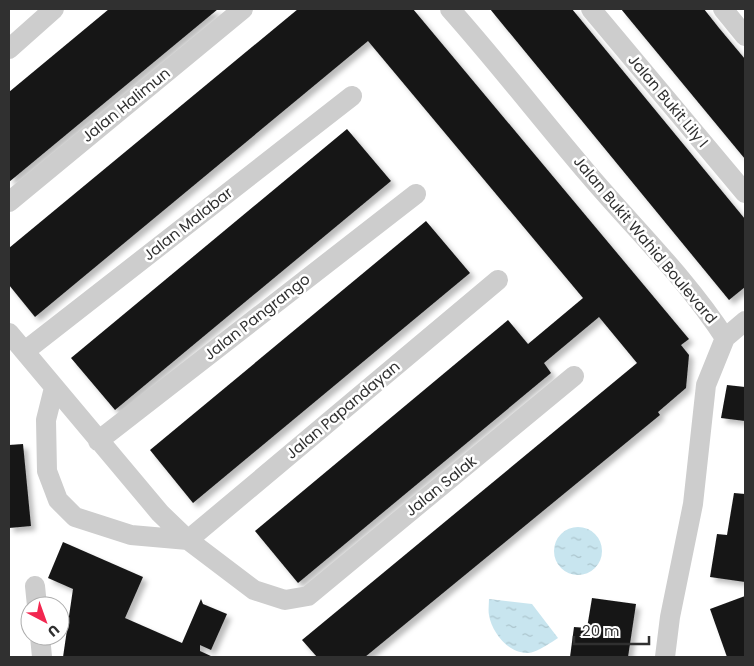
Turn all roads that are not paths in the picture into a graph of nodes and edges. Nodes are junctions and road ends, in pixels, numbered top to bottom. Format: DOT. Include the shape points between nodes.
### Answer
graph roads {
  1 [pos="54,9"];
  2 [pos="243,9"];
  3 [pos="450,9"];
  4 [pos="591,9"];
  5 [pos="723,9"];
  6 [pos="745,36"];
  7 [pos="9,48"];
  8 [pos="352,96"];
  9 [pos="745,193"];
  10 [pos="416,194"];
  11 [pos="9,202"];
  12 [pos="498,280"];
  13 [pos="745,321"];
  14 [pos="9,333"];
  15 [pos="725,338"];
  16 [pos="24,351"];
  17 [pos="574,376"];
  18 [pos="54,388"];
  19 [pos="98,441"];
  20 [pos="188,540"];
  21 [pos="35,586"];
  22 [pos="36,596"];
  23 [pos="665,657"];
  1 -- 7 [label="street"];
  2 -- 11 [label="street, Jalan Halimun"];
  3 -- 15 [label="street, Jalan Bukit Wahid Boulevard" via="699,300"];
  4 -- 9 [label="street, Jalan Bukit Lily I"];
  5 -- 6 [label="street"];
  8 -- 16 [label="street, Jalan Malabar"];
  10 -- 19 [label="street, Jalan Pangrango"];
  12 -- 20 [label="street, Jalan Papandayan"];
  13 -- 15 [label="street"];
  14 -- 16 [label="street"];
  15 -- 23 [label="street, Jalan Bukit Wahid Boulevard" via="706,385 693,504"];
  16 -- 18 [label="street"];
  17 -- 20 [label="street, Jalan Salak" via="308,596 285,600 254,590"];
  18 -- 19 [label="street"];
  18 -- 20 [label="street" via="46,420 47,471 58,500 75,517 105,528 131,535"];
  19 -- 20 [label="street" via="160,513"];
  21 -- 22 [label="street"];
}
